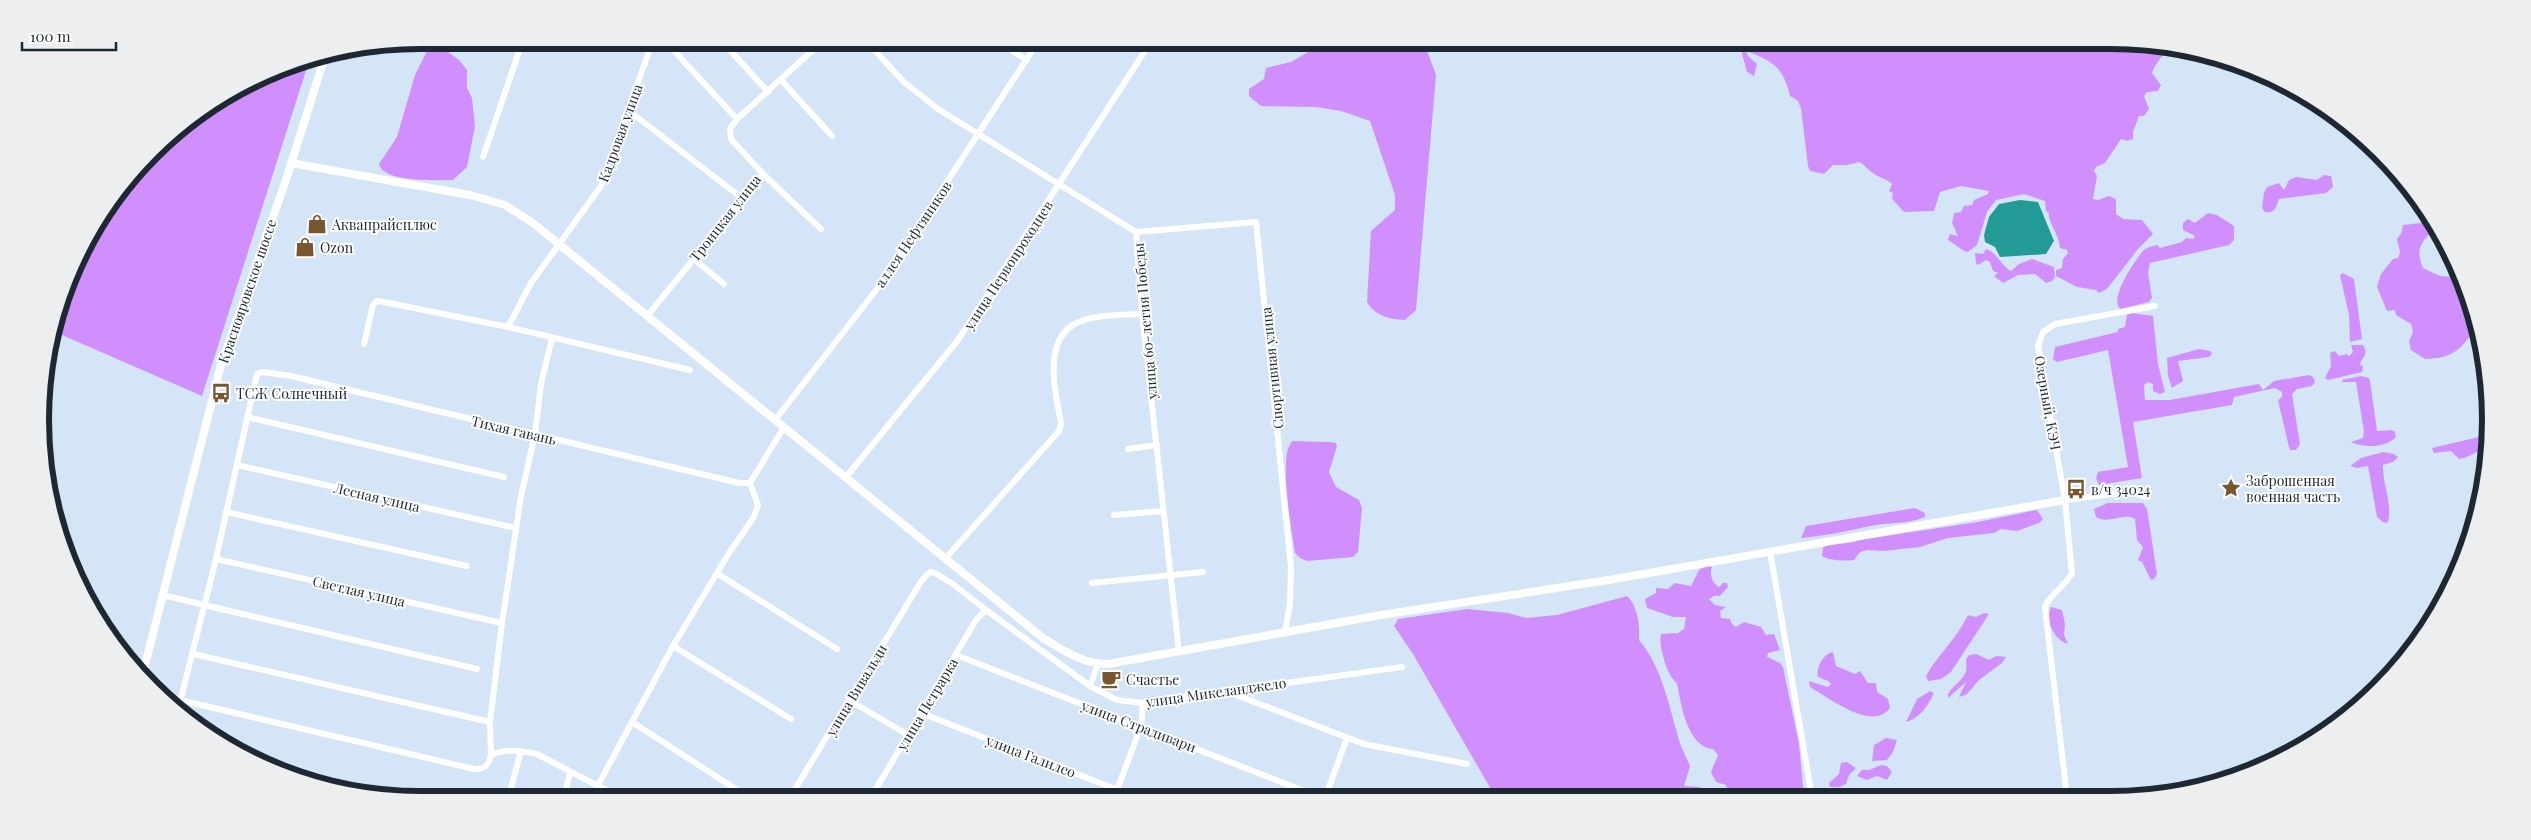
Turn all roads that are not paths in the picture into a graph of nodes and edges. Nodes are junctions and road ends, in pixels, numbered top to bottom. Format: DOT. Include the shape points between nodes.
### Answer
graph roads {
  1 [pos="520,49"];
  2 [pos="650,49"];
  3 [pos="672,49"];
  4 [pos="729,49"];
  5 [pos="814,49"];
  6 [pos="874,49"];
  7 [pos="1009,49"];
  8 [pos="1034,49"];
  9 [pos="1146,49"];
  10 [pos="1027,60"];
  11 [pos="323,61"];
  12 [pos="781,80"];
  13 [pos="768,92"];
  14 [pos="628,110"];
  15 [pos="736,119"];
  16 [pos="980,134"];
  17 [pos="832,136"];
  18 [pos="483,157"];
  19 [pos="291,164"];
  20 [pos="763,174"];
  21 [pos="1060,184"];
  22 [pos="743,199"];
  23 [pos="821,229"];
  24 [pos="1136,232"];
  25 [pos="558,244"];
  26 [pos="694,259"];
  27 [pos="724,284"];
  28 [pos="2155,306"];
  29 [pos="1142,314"];
  30 [pos="648,315"];
  31 [pos="508,328"];
  32 [pos="552,338"];
  33 [pos="364,344"];
  34 [pos="690,370"];
  35 [pos="247,417"];
  36 [pos="775,420"];
  37 [pos="784,426"];
  38 [pos="536,434"];
  39 [pos="1157,445"];
  40 [pos="1128,449"];
  41 [pos="238,465"];
  42 [pos="504,477"];
  43 [pos="846,477"];
  44 [pos="750,483"];
  45 [pos="2148,497"];
  46 [pos="2065,500"];
  47 [pos="1164,511"];
  48 [pos="226,512"];
  49 [pos="1114,515"];
  50 [pos="516,528"];
  51 [pos="1770,551"];
  52 [pos="216,559"];
  53 [pos="946,559"];
  54 [pos="467,566"];
  55 [pos="1203,572"];
  56 [pos="718,574"];
  57 [pos="1171,574"];
  58 [pos="922,580"];
  59 [pos="1092,583"];
  60 [pos="162,595"];
  61 [pos="203,606"];
  62 [pos="986,610"];
  63 [pos="502,623"];
  64 [pos="1285,633"];
  65 [pos="673,646"];
  66 [pos="837,649"];
  67 [pos="1179,652"];
  68 [pos="192,654"];
  69 [pos="956,655"];
  70 [pos="1098,664"];
  71 [pos="1402,667"];
  72 [pos="144,668"];
  73 [pos="477,669"];
  74 [pos="1090,686"];
  75 [pos="1227,692"];
  76 [pos="180,700"];
  77 [pos="849,700"];
  78 [pos="1142,703"];
  79 [pos="921,713"];
  80 [pos="791,719"];
  81 [pos="490,722"];
  82 [pos="632,722"];
  83 [pos="1141,726"];
  84 [pos="908,735"];
  85 [pos="1347,738"];
  86 [pos="521,751"];
  87 [pos="491,755"];
  88 [pos="1467,764"];
  89 [pos="570,773"];
  90 [pos="597,787"];
  91 [pos="1117,790"];
  92 [pos="511,791"];
  93 [pos="565,791"];
  94 [pos="606,791"];
  95 [pos="739,791"];
  96 [pos="794,791"];
  97 [pos="875,791"];
  98 [pos="1306,791"];
  99 [pos="1327,791"];
  100 [pos="1811,791"];
  101 [pos="2066,791"];
  1 -- 18 [label="street"];
  2 -- 14 [label="street, Кадровая улица"];
  3 -- 15 [label="street"];
  4 -- 13 [label="street"];
  5 -- 12 [label="street"];
  6 -- 16 [label="street, улица 60-летия Победы" via="917,94"];
  7 -- 10 [label="street"];
  8 -- 10 [label="street, аллея Нефтяников"];
  9 -- 21 [label="street, улица Первопроходцев"];
  10 -- 16 [label="street, аллея Нефтяников"];
  11 -- 19 [label="street, Краснояровское шоссе"];
  12 -- 13 [label="street"];
  12 -- 17 [label="street"];
  13 -- 15 [label="street"];
  14 -- 22 [label="street"];
  14 -- 25 [label="street, Кадровая улица" via="601,186"];
  15 -- 20 [label="street, Троицкая улица" via="730,129 731,139"];
  16 -- 21 [label="street, улица 60-летия Победы"];
  16 -- 36 [label="street, аллея Нефтяников" via="880,285"];
  19 -- 25 [label="street" via="492,200 518,212"];
  19 -- 60 [label="street, Краснояровское шоссе" via="221,365"];
  20 -- 22 [label="street, Троицкая улица"];
  20 -- 23 [label="street"];
  21 -- 24 [label="street, улица 60-летия Победы"];
  21 -- 43 [label="street, улица Первопроходцев" via="958,340"];
  22 -- 26 [label="street, Троицкая улица"];
  24 -- 29 [label="street, улица 60-летия Победы"];
  24 -- 64 [label="street, Спортивная улица" via="1256,222 1291,567"];
  25 -- 30 [label="street"];
  25 -- 31 [label="street, Кадровая улица" via="530,283"];
  26 -- 27 [label="street"];
  26 -- 30 [label="street, Троицкая улица"];
  28 -- 46 [label="street, Озерный, КЭЧ" via="2055,324 2043,332 2038,346"];
  29 -- 39 [label="street, улица 60-летия Победы"];
  29 -- 53 [label="street" via="1085,319 1068,329 1056,349 1053,363 1061,423 1059,431"];
  30 -- 36 [label="street"];
  31 -- 32 [label="street"];
  31 -- 33 [label="street" via="377,302 373,305"];
  32 -- 34 [label="street"];
  32 -- 38 [label="street"];
  35 -- 38 [label="street, Тихая гавань" via="256,374 262,372"];
  35 -- 41 [label="street"];
  35 -- 42 [label="street"];
  36 -- 37 [label="street"];
  37 -- 43 [label="street"];
  37 -- 44 [label="street"];
  38 -- 44 [label="street, Тихая гавань" via="730,481"];
  38 -- 50 [label="street"];
  39 -- 40 [label="street"];
  39 -- 47 [label="street, улица 60-летия Победы"];
  41 -- 48 [label="street"];
  41 -- 50 [label="street, Лесная улица"];
  43 -- 53 [label="street"];
  44 -- 56 [label="street" via="758,505"];
  45 -- 46 [label="street" via="2129,492"];
  46 -- 51 [label="street"];
  46 -- 101 [label="street, Озерный, КЭЧ" via="2072,573 2066,583 2051,594 2045,607"];
  47 -- 49 [label="street"];
  47 -- 57 [label="street, улица 60-летия Победы"];
  48 -- 52 [label="street"];
  48 -- 54 [label="street"];
  50 -- 63 [label="street"];
  51 -- 64 [label="street"];
  51 -- 100 [label="street"];
  52 -- 61 [label="street"];
  52 -- 63 [label="street, Светлая улица"];
  53 -- 70 [label="street" via="1043,638 1068,653"];
  55 -- 57 [label="street"];
  56 -- 65 [label="street"];
  56 -- 66 [label="street"];
  57 -- 59 [label="street"];
  57 -- 67 [label="street, улица 60-летия Победы"];
  58 -- 62 [label="street, улица Микеланджело" via="930,572 935,573"];
  58 -- 77 [label="street, улица Вивальди"];
  60 -- 61 [label="street"];
  60 -- 72 [label="street, Краснояровское шоссе"];
  61 -- 68 [label="street"];
  61 -- 73 [label="street"];
  62 -- 69 [label="street, улица Петрарка" via="976,620"];
  62 -- 74 [label="street, улица Микеланджело"];
  63 -- 81 [label="street"];
  64 -- 67 [label="street"];
  65 -- 80 [label="street"];
  65 -- 82 [label="street"];
  67 -- 70 [label="street"];
  68 -- 76 [label="street"];
  68 -- 81 [label="street"];
  69 -- 79 [label="street, улица Петрарка"];
  69 -- 83 [label="street, улица Страдивари"];
  70 -- 74 [label="street"];
  71 -- 75 [label="street, улица Микеланджело"];
  74 -- 78 [label="street, улица Микеланджело" via="1116,700"];
  75 -- 78 [label="street, улица Микеланджело"];
  75 -- 85 [label="street"];
  76 -- 87 [label="street" via="474,768 488,766"];
  77 -- 84 [label="street"];
  77 -- 96 [label="street, улица Вивальди"];
  78 -- 83 [label="street"];
  79 -- 84 [label="street, улица Петрарка"];
  79 -- 91 [label="street, улица Галилео"];
  81 -- 87 [label="street"];
  82 -- 90 [label="street"];
  82 -- 95 [label="street"];
  83 -- 91 [label="street"];
  83 -- 98 [label="street, улица Страдивари"];
  84 -- 97 [label="street, улица Петрарка"];
  85 -- 88 [label="street"];
  85 -- 99 [label="street"];
  86 -- 87 [label="street" via="501,751"];
  86 -- 89 [label="street" via="551,760"];
  86 -- 92 [label="street"];
  89 -- 90 [label="street"];
  89 -- 93 [label="street"];
  90 -- 94 [label="street"];
}
